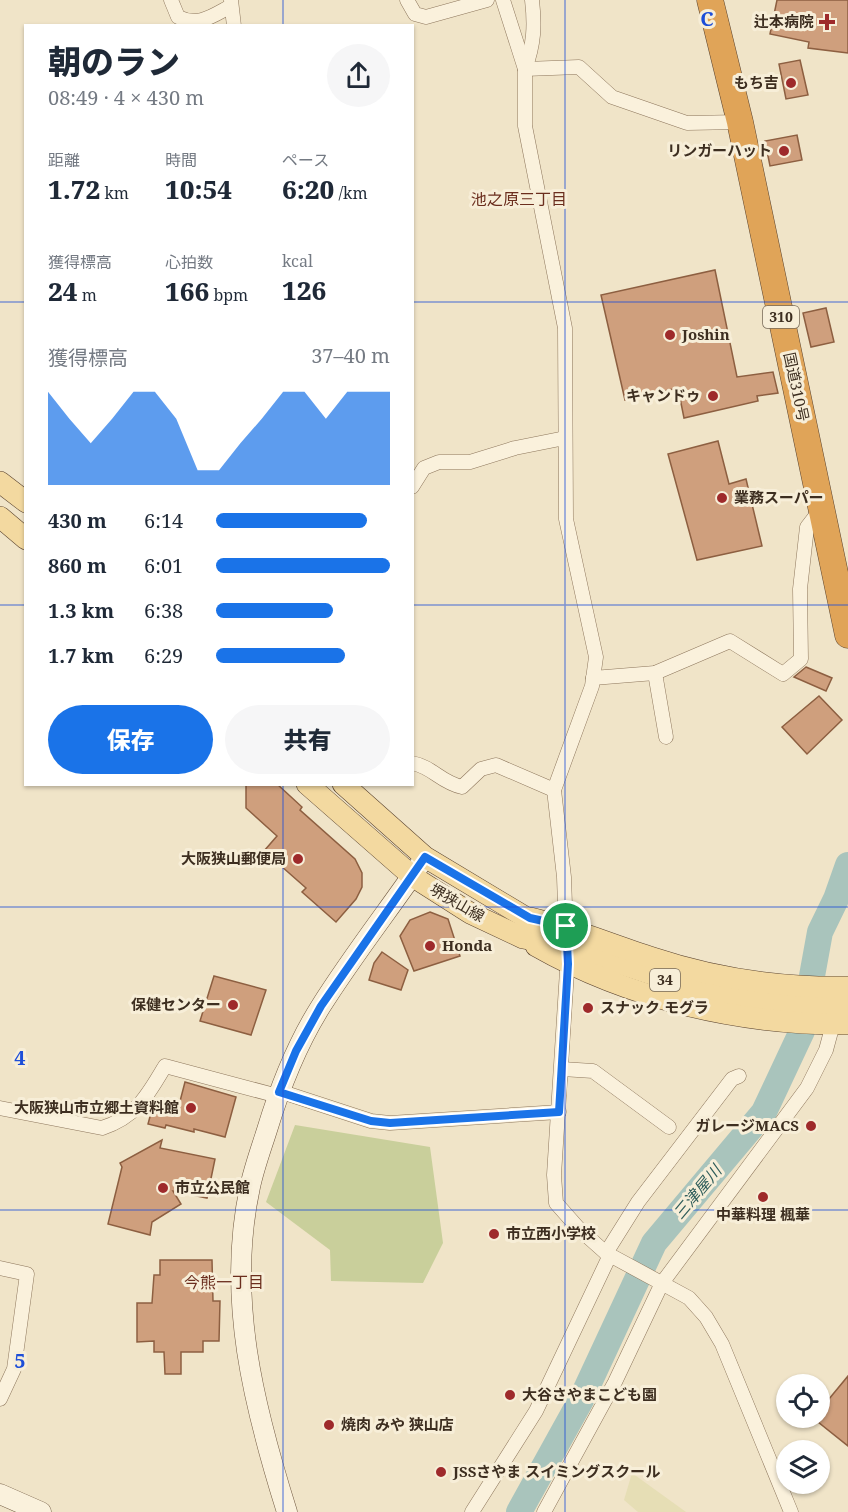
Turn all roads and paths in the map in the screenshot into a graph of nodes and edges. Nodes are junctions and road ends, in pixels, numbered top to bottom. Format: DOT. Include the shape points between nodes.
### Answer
graph roads {
  1 [pos="171,0"];
  2 [pos="407,0"];
  3 [pos="487,0"];
  4 [pos="503,0"];
  5 [pos="532,0"];
  6 [pos="710,0"];
  7 [pos="231,1"];
  8 [pos="234,24"];
  9 [pos="525,69"];
  10 [pos="740,122"];
  11 [pos="566,438"];
  12 [pos="0,482"];
  13 [pos="414,484"];
  14 [pos="24,500"];
  15 [pos="821,509"];
  16 [pos="0,517"];
  17 [pos="24,537"];
  18 [pos="848,635"];
  19 [pos="655,674"];
  20 [pos="593,678"];
  21 [pos="666,737"];
  22 [pos="414,763"];
  23 [pos="309,786"];
  24 [pos="345,786"];
  25 [pos="554,790"];
  26 [pos="425,857"];
  27 [pos="412,876"];
  28 [pos="567,945"];
  29 [pos="840,987"];
  30 [pos="848,1006"];
  31 [pos="772,1011"];
  32 [pos="835,1024"];
  33 [pos="562,1069"];
  34 [pos="739,1076"];
  35 [pos="278,1094"];
  36 [pos="0,1108"];
  37 [pos="559,1112"];
  38 [pos="669,1126"];
  39 [pos="608,1254"];
  40 [pos="0,1268"];
  41 [pos="659,1282"];
  42 [pos="0,1399"];
  43 [pos="0,1494"];
  44 [pos="41,1512"];
  45 [pos="287,1512"];
  46 [pos="472,1512"];
  47 [pos="544,1512"];
  48 [pos="791,1512"];
  1 -- 7 [label="street" via="178,17 189,22 202,21"];
  2 -- 3 [label="street" via="415,14 426,17"];
  4 -- 9 [label="street"];
  5 -- 9 [label="street" via="536,21 533,48"];
  6 -- 10 [label="highway, 国道310号 / 310"];
  7 -- 8 [label="street"];
  9 -- 10 [label="street" via="579,67 612,97 687,123"];
  9 -- 11 [label="street" via="525,126 566,339"];
  10 -- 15 [label="highway, 国道310号 / 310"];
  11 -- 13 [label="street" via="470,462 439,462 424,468"];
  11 -- 20 [label="street" via="566,519 596,657"];
  12 -- 14 [label="main road"];
  15 -- 18 [label="highway, 国道310号 / 310"];
  15 -- 19 [label="street" via="807,527 800,589 801,659 783,674 730,640"];
  16 -- 17 [label="main road"];
  19 -- 20 [label="street"];
  19 -- 21 [label="street"];
  20 -- 25 [label="street"];
  22 -- 25 [label="street" via="423,765 446,783 462,787 481,769 496,765"];
  23 -- 27 [label="main road, 堺狭山線 / 34"];
  24 -- 26 [label="main road, 堺狭山線 / 34"];
  25 -- 28 [label="street"];
  26 -- 27 [label="street"];
  26 -- 28 [label="main road, 堺狭山線 / 34" via="530,918"];
  27 -- 28 [label="main road, 堺狭山線 / 34" via="470,913 523,938"];
  27 -- 35 [label="street" via="321,1006"];
  28 -- 29 [label="main road" via="655,959 722,977 784,986"];
  28 -- 31 [label="main road, 堺狭山線 / 34" via="703,992"];
  28 -- 33 [label="street"];
  30 -- 31 [label="main road, 堺狭山線 / 34"];
  31 -- 32 [label="main road"];
  32 -- 41 [label="street" via="807,1088"];
  33 -- 37 [label="street"];
  33 -- 38 [label="street" via="593,1071"];
  34 -- 39 [label="street" via="732,1079 638,1202"];
  35 -- 36 [label="street" via="165,1066 142,1104 115,1124 102,1128"];
  35 -- 37 [label="street" via="390,1123"];
  35 -- 45 [label="street" via="250,1186 243,1238 242,1299 246,1358 254,1399"];
  37 -- 39 [label="street" via="556,1203"];
  39 -- 41 [label="street"];
  39 -- 46 [label="street" via="536,1411"];
  40 -- 42 [label="street" via="27,1274 14,1369"];
  41 -- 47 [label="street" via="615,1382"];
  41 -- 48 [label="street" via="689,1298 722,1344"];
  43 -- 44 [label="street"];
}
